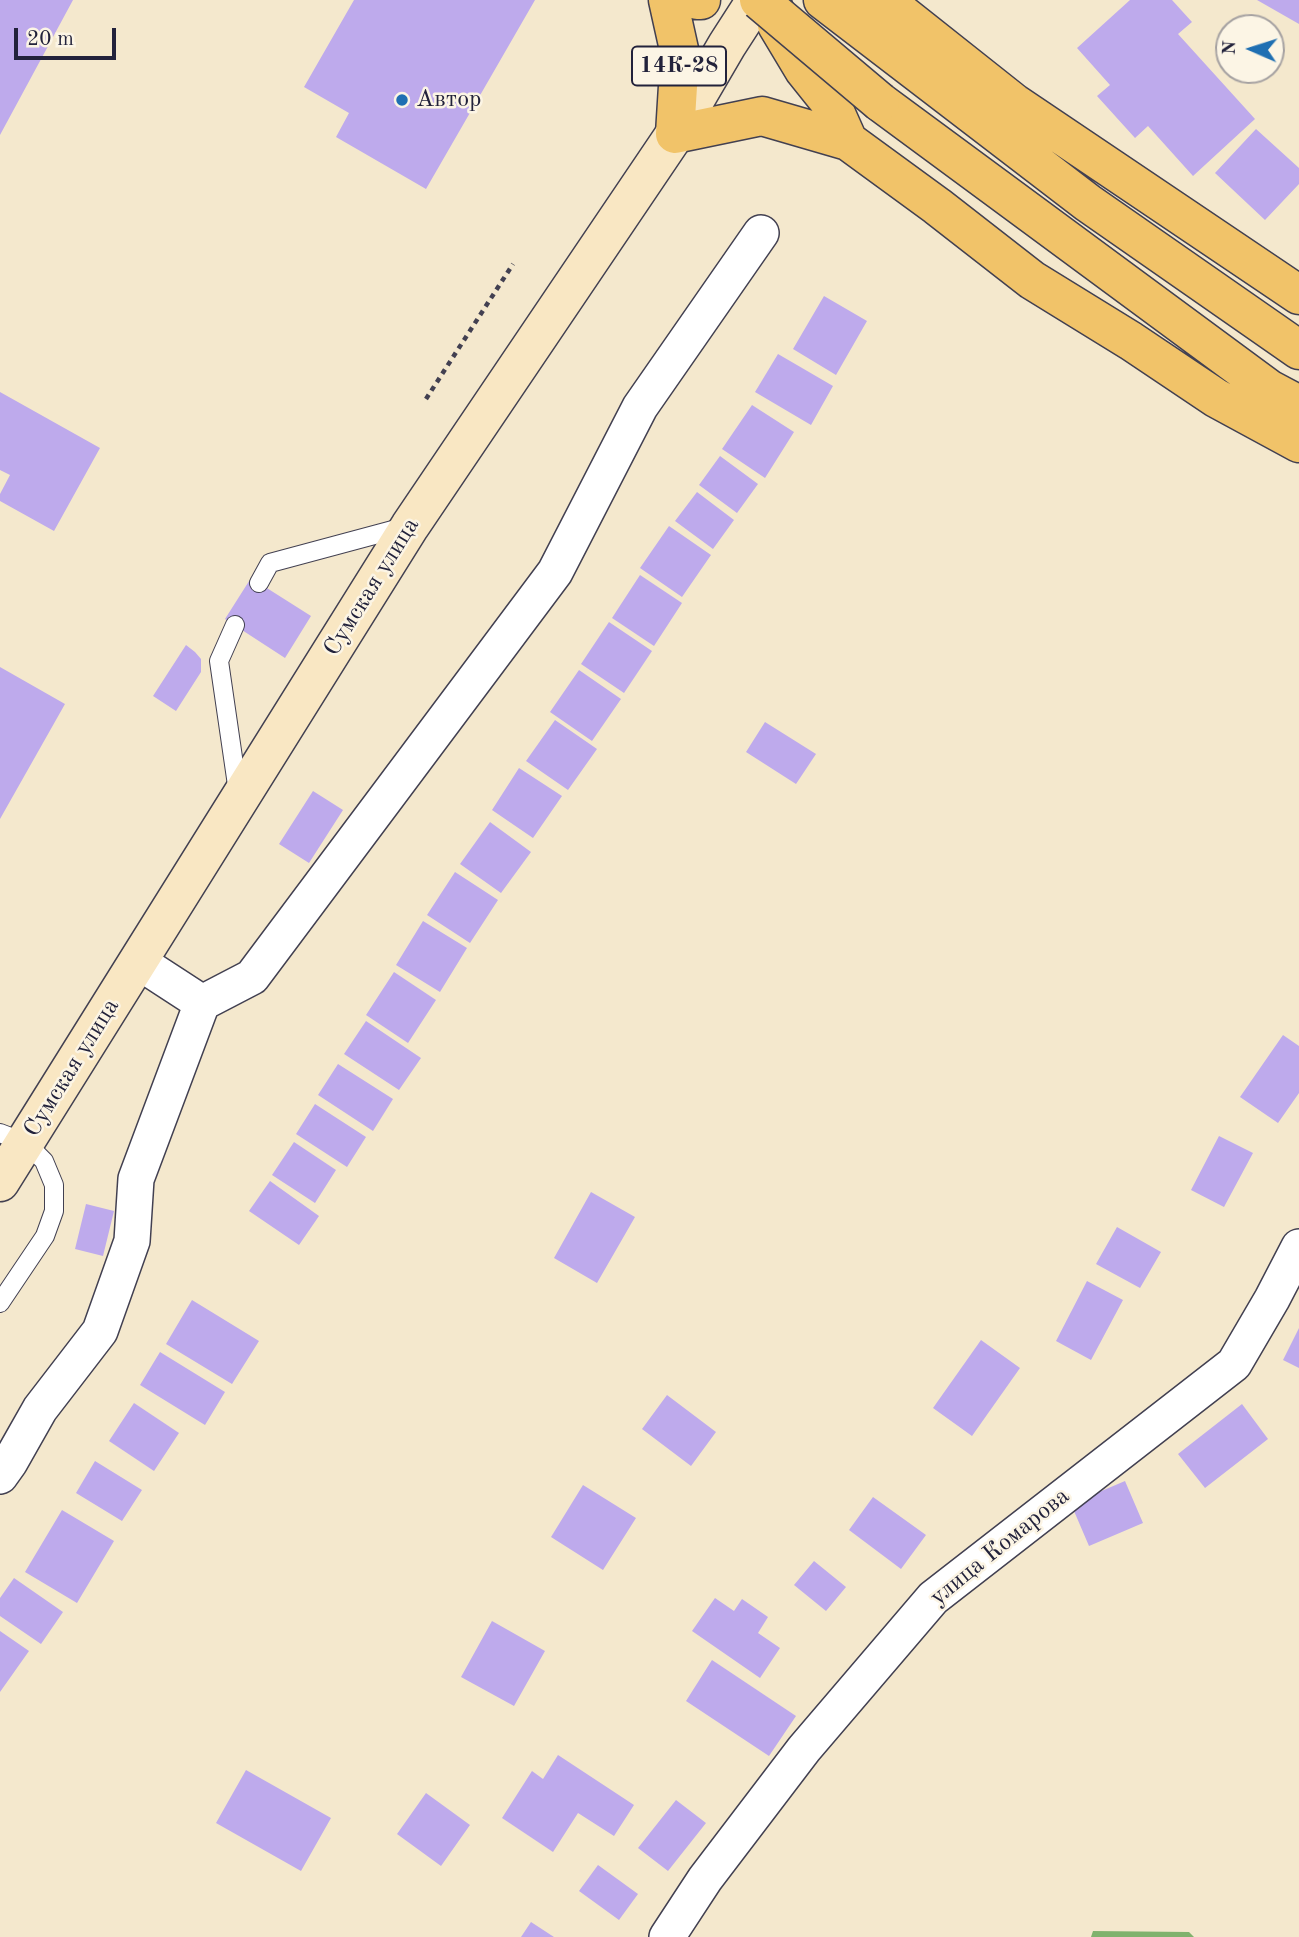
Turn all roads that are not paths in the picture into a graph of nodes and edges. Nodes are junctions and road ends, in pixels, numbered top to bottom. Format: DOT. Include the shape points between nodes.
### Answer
graph roads {
  1 [pos="668,0"];
  2 [pos="758,0"];
  3 [pos="773,0"];
  4 [pos="823,0"];
  5 [pos="888,4"];
  6 [pos="675,134"];
  7 [pos="848,141"];
  8 [pos="761,233"];
  9 [pos="1299,295"];
  10 [pos="1299,350"];
  11 [pos="1299,405"];
  12 [pos="1299,443"];
  13 [pos="410,526"];
  14 [pos="259,583"];
  15 [pos="235,625"];
  16 [pos="239,801"];
  17 [pos="139,962"];
  18 [pos="202,1003"];
  19 [pos="13,1138"];
  20 [pos="0,1182"];
  21 [pos="1299,1247"];
  22 [pos="0,1303"];
  23 [pos="0,1476"];
  24 [pos="667,1937"];
  1 -- 6 [label="main road, 14К-28" via="680,54"];
  2 -- 6 [label="main road, Сумская улица"];
  2 -- 11 [label="main road, bridge" via="880,103 1269,389"];
  3 -- 7 [label="main road" via="777,25 832,105"];
  4 -- 10 [label="main road" via="1088,203"];
  5 -- 9 [label="main road" via="1014,103"];
  6 -- 7 [label="main road" via="762,116"];
  6 -- 13 [label="main road, Сумская улица"];
  7 -- 12 [label="main road" via="1032,280 1216,398"];
  8 -- 18 [label="street" via="640,407 555,572 252,977"];
  13 -- 14 [label="lane" via="270,563"];
  13 -- 16 [label="main road, Сумская улица"];
  15 -- 16 [label="lane" via="219,661"];
  16 -- 17 [label="main road, Сумская улица"];
  17 -- 18 [label="street"];
  17 -- 19 [label="main road, Сумская улица"];
  18 -- 23 [label="street" via="136,1179 132,1241 100,1332 40,1409"];
  19 -- 20 [label="main road, Сумская улица"];
  19 -- 22 [label="lane" via="44,1161 54,1185 54,1211 45,1236"];
  21 -- 24 [label="street, улица Комарова" via="1234,1364 933,1598 804,1749"];
}
